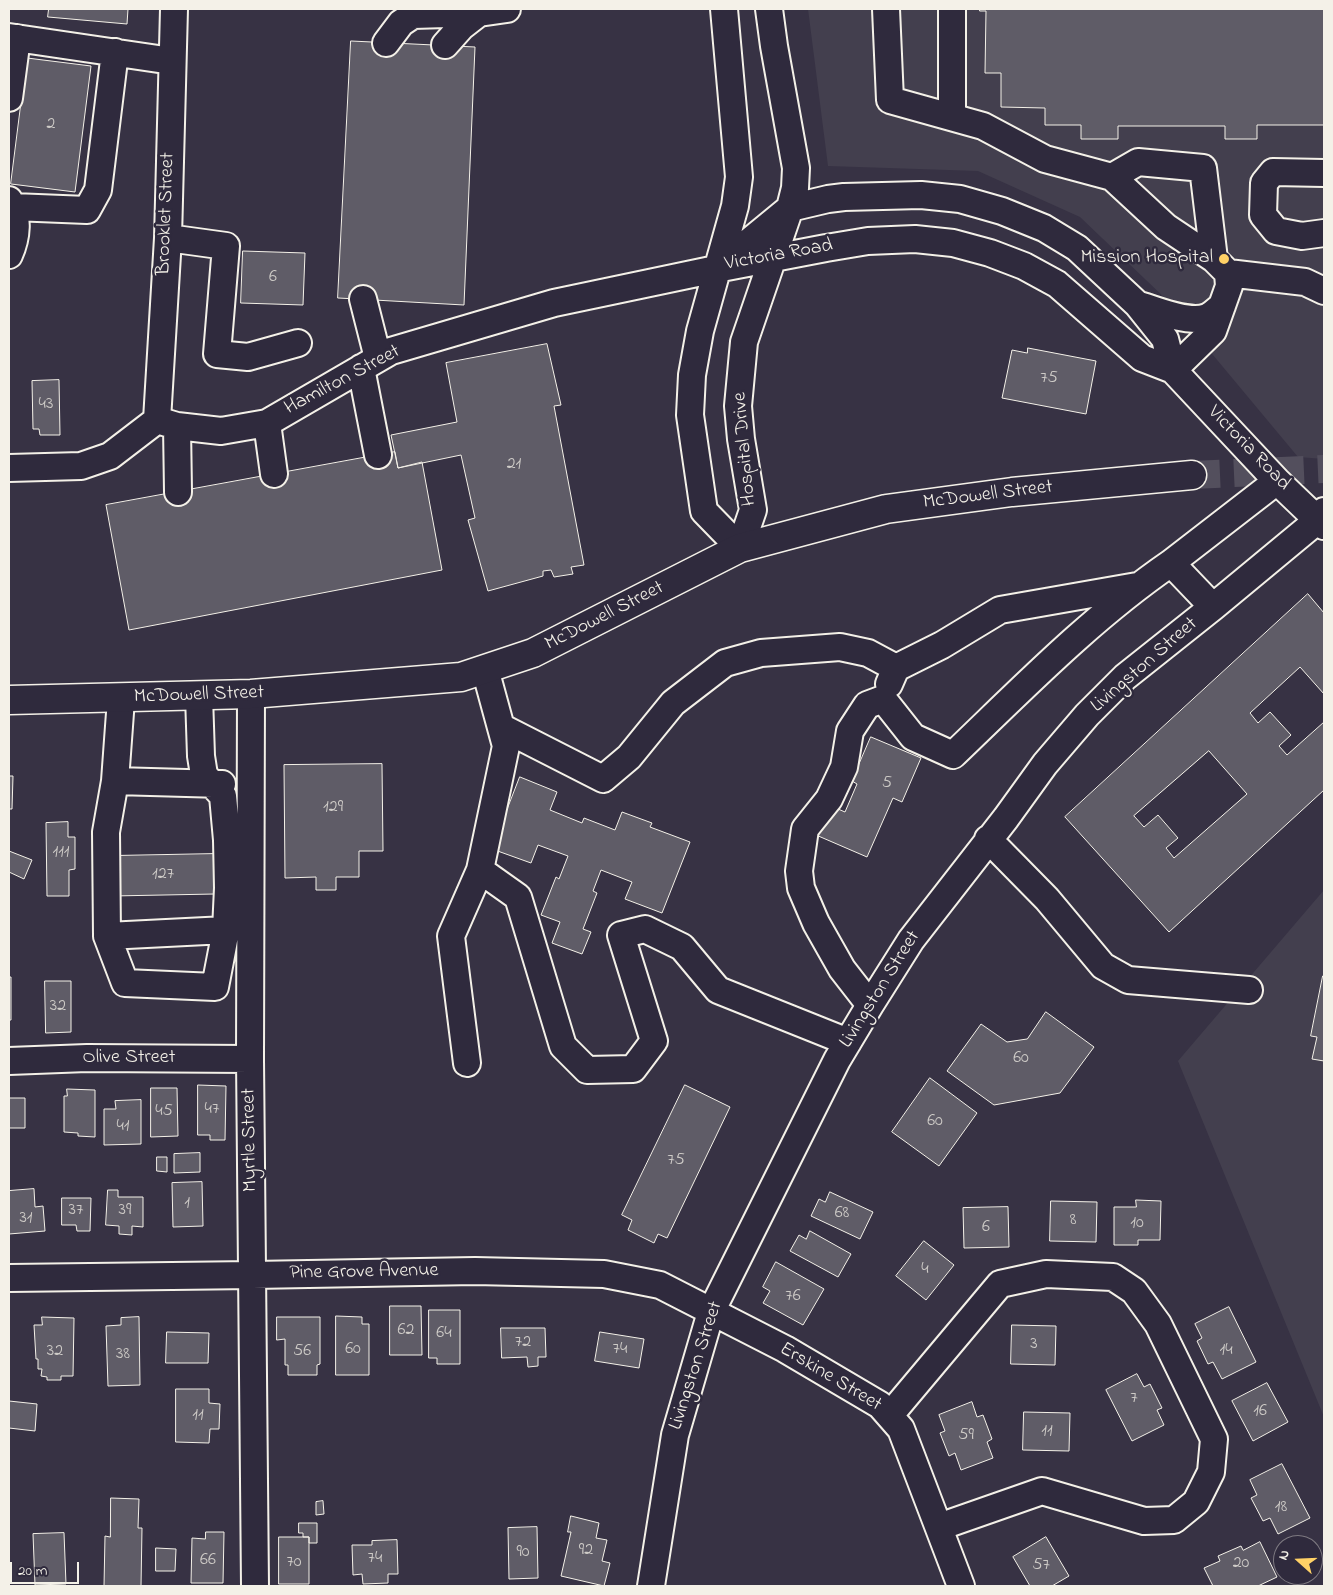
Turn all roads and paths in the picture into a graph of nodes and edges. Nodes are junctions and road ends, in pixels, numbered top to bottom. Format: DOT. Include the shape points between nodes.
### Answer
graph roads {
  1 [pos="174,9"];
  2 [pos="506,9"];
  3 [pos="724,9"];
  4 [pos="769,9"];
  5 [pos="886,9"];
  6 [pos="952,9"];
  7 [pos="479,13"];
  8 [pos="13,38"];
  9 [pos="386,43"];
  10 [pos="445,46"];
  11 [pos="115,52"];
  12 [pos="172,60"];
  13 [pos="9,98"];
  14 [pos="952,117"];
  15 [pos="1324,172"];
  16 [pos="1112,178"];
  17 [pos="11,203"];
  18 [pos="790,208"];
  19 [pos="1324,233"];
  20 [pos="168,238"];
  21 [pos="9,254"];
  22 [pos="774,259"];
  23 [pos="1221,266"];
  24 [pos="716,269"];
  25 [pos="1324,291"];
  26 [pos="363,300"];
  27 [pos="1137,304"];
  28 [pos="1222,306"];
  29 [pos="298,343"];
  30 [pos="370,363"];
  31 [pos="1173,370"];
  32 [pos="167,423"];
  33 [pos="267,423"];
  34 [pos="378,455"];
  35 [pos="9,468"];
  36 [pos="274,474"];
  37 [pos="1192,475"];
  38 [pos="1277,481"];
  39 [pos="178,492"];
  40 [pos="1322,519"];
  41 [pos="740,548"];
  42 [pos="1171,563"];
  43 [pos="1138,586"];
  44 [pos="1213,607"];
  45 [pos="896,668"];
  46 [pos="484,669"];
  47 [pos="251,694"];
  48 [pos="200,696"];
  49 [pos="121,699"];
  50 [pos="883,699"];
  51 [pos="9,700"];
  52 [pos="501,727"];
  53 [pos="115,781"];
  54 [pos="210,782"];
  55 [pos="250,786"];
  56 [pos="988,839"];
  57 [pos="480,870"];
  58 [pos="226,930"];
  59 [pos="107,936"];
  60 [pos="1249,990"];
  61 [pos="870,1004"];
  62 [pos="848,1042"];
  63 [pos="250,1059"];
  64 [pos="9,1061"];
  65 [pos="468,1063"];
  66 [pos="253,1275"];
  67 [pos="9,1278"];
  68 [pos="711,1312"];
  69 [pos="890,1415"];
  70 [pos="939,1527"];
  71 [pos="255,1586"];
  72 [pos="651,1586"];
  73 [pos="961,1586"];
  1 -- 12 [label="street, Brooklet Street"];
  2 -- 7 [label="street"];
  3 -- 24 [label="street, Hospital Drive" via="739,177 735,206"];
  4 -- 18 [label="street, Hospital Drive" via="796,168"];
  5 -- 14 [label="street" via="890,100"];
  6 -- 14 [label="street"];
  7 -- 9 [label="street" via="413,15 401,22"];
  7 -- 10 [label="street"];
  8 -- 11 [label="street"];
  8 -- 13 [label="street"];
  11 -- 12 [label="street"];
  11 -- 17 [label="street" via="98,190 87,210"];
  12 -- 20 [label="street, Brooklet Street"];
  14 -- 16 [label="street" via="983,126 1045,159"];
  15 -- 19 [label="street" via="1273,172 1264,182 1263,215 1276,231 1302,236"];
  16 -- 23 [label="street" via="1166,227"];
  16 -- 23 [label="street" via="1138,162 1203,168"];
  17 -- 21 [label="street" via="16,233"];
  18 -- 22 [label="street, Hospital Drive"];
  18 -- 24 [label="street, Victoria Road"];
  18 -- 27 [label="street, Victoria Road" via="844,198 921,195 960,199 1044,228 1077,248"];
  20 -- 29 [label="street" via="226,246 218,354 248,357"];
  20 -- 32 [label="street, Brooklet Street"];
  22 -- 24 [label="street, Victoria Road"];
  22 -- 31 [label="street, Victoria Road" via="868,241 915,239 990,253 1057,284 1142,358"];
  22 -- 41 [label="street, Hospital Drive" via="744,342 741,366 738,406 753,510"];
  23 -- 25 [label="street" via="1305,282"];
  23 -- 28 [label="street" via="1228,286"];
  24 -- 30 [label="street, Hamilton Street" via="554,303 390,351"];
  24 -- 41 [label="street, Hospital Drive" via="698,340 690,415 704,511"];
  26 -- 30 [label="street"];
  27 -- 28 [label="street" via="1196,319 1207,317"];
  27 -- 31 [label="street, Victoria Road" via="1165,339"];
  28 -- 31 [label="street" via="1213,331"];
  30 -- 33 [label="street, Hamilton Street"];
  30 -- 34 [label="street"];
  31 -- 38 [label="street, Victoria Road"];
  32 -- 33 [label="street, Hamilton Street" via="221,431"];
  32 -- 35 [label="street" via="110,456 81,466"];
  32 -- 39 [label="street, Brooklet Street"];
  33 -- 36 [label="street"];
  37 -- 41 [label="main road, McDowell Street" via="1012,492 886,509"];
  38 -- 40 [label="street, Victoria Road"];
  38 -- 42 [label="street"];
  40 -- 44 [label="street, Livingston Street"];
  41 -- 46 [label="main road, McDowell Street" via="533,654"];
  42 -- 43 [label="street"];
  42 -- 44 [label="street"];
  43 -- 45 [label="street" via="1000,610"];
  43 -- 50 [label="street" via="1061,652 953,755 913,737"];
  44 -- 56 [label="street, Livingston Street" via="1125,677 1087,715"];
  45 -- 50 [label="street"];
  45 -- 52 [label="street" via="868,653 840,647 761,653 725,663 673,703 629,757 603,779"];
  46 -- 47 [label="main road, McDowell Street" via="461,677"];
  46 -- 52 [label="street"];
  47 -- 48 [label="main road, McDowell Street"];
  47 -- 55 [label="street, Myrtle Street"];
  48 -- 49 [label="main road, McDowell Street"];
  48 -- 54 [label="street" via="201,756 204,775"];
  49 -- 51 [label="main road, McDowell Street"];
  49 -- 53 [label="street"];
  50 -- 61 [label="street" via="867,705 850,731 844,767 829,799 805,829 799,870 801,888 816,923 842,969"];
  52 -- 57 [label="street" via="506,746"];
  53 -- 54 [label="street"];
  53 -- 59 [label="street" via="106,832"];
  54 -- 55 [label="street"];
  54 -- 58 [label="street" via="223,796 227,840"];
  55 -- 63 [label="street, Myrtle Street"];
  56 -- 60 [label="street" via="1046,899 1102,966 1128,980"];
  56 -- 61 [label="street, Livingston Street" via="911,940"];
  57 -- 62 [label="street" via="518,896 563,1046 587,1070 632,1069 654,1041 621,935 645,929 682,947 718,990"];
  57 -- 65 [label="street" via="451,936"];
  58 -- 59 [label="street"];
  58 -- 59 [label="street" via="215,987 125,983"];
  61 -- 62 [label="street, Livingston Street"];
  62 -- 68 [label="street, Livingston Street"];
  63 -- 64 [label="street, Olive Street"];
  63 -- 66 [label="street, Myrtle Street"];
  66 -- 67 [label="street, Pine Grove Avenue"];
  66 -- 68 [label="street, Pine Grove Avenue" via="474,1271 604,1274 660,1285"];
  66 -- 71 [label="street, Myrtle Street"];
  68 -- 69 [label="street, Erskine Street" via="836,1378 880,1405"];
  68 -- 72 [label="street, Livingston Street" via="675,1435"];
  69 -- 70 [label="street, Erskine Street" via="902,1429"];
  69 -- 70 [label="street" via="1000,1284 1046,1274 1113,1277 1134,1291 1158,1324 1214,1440 1211,1472 1196,1502 1174,1520 1144,1521 1042,1491"];
  70 -- 73 [label="street, Erskine Street"];
}
